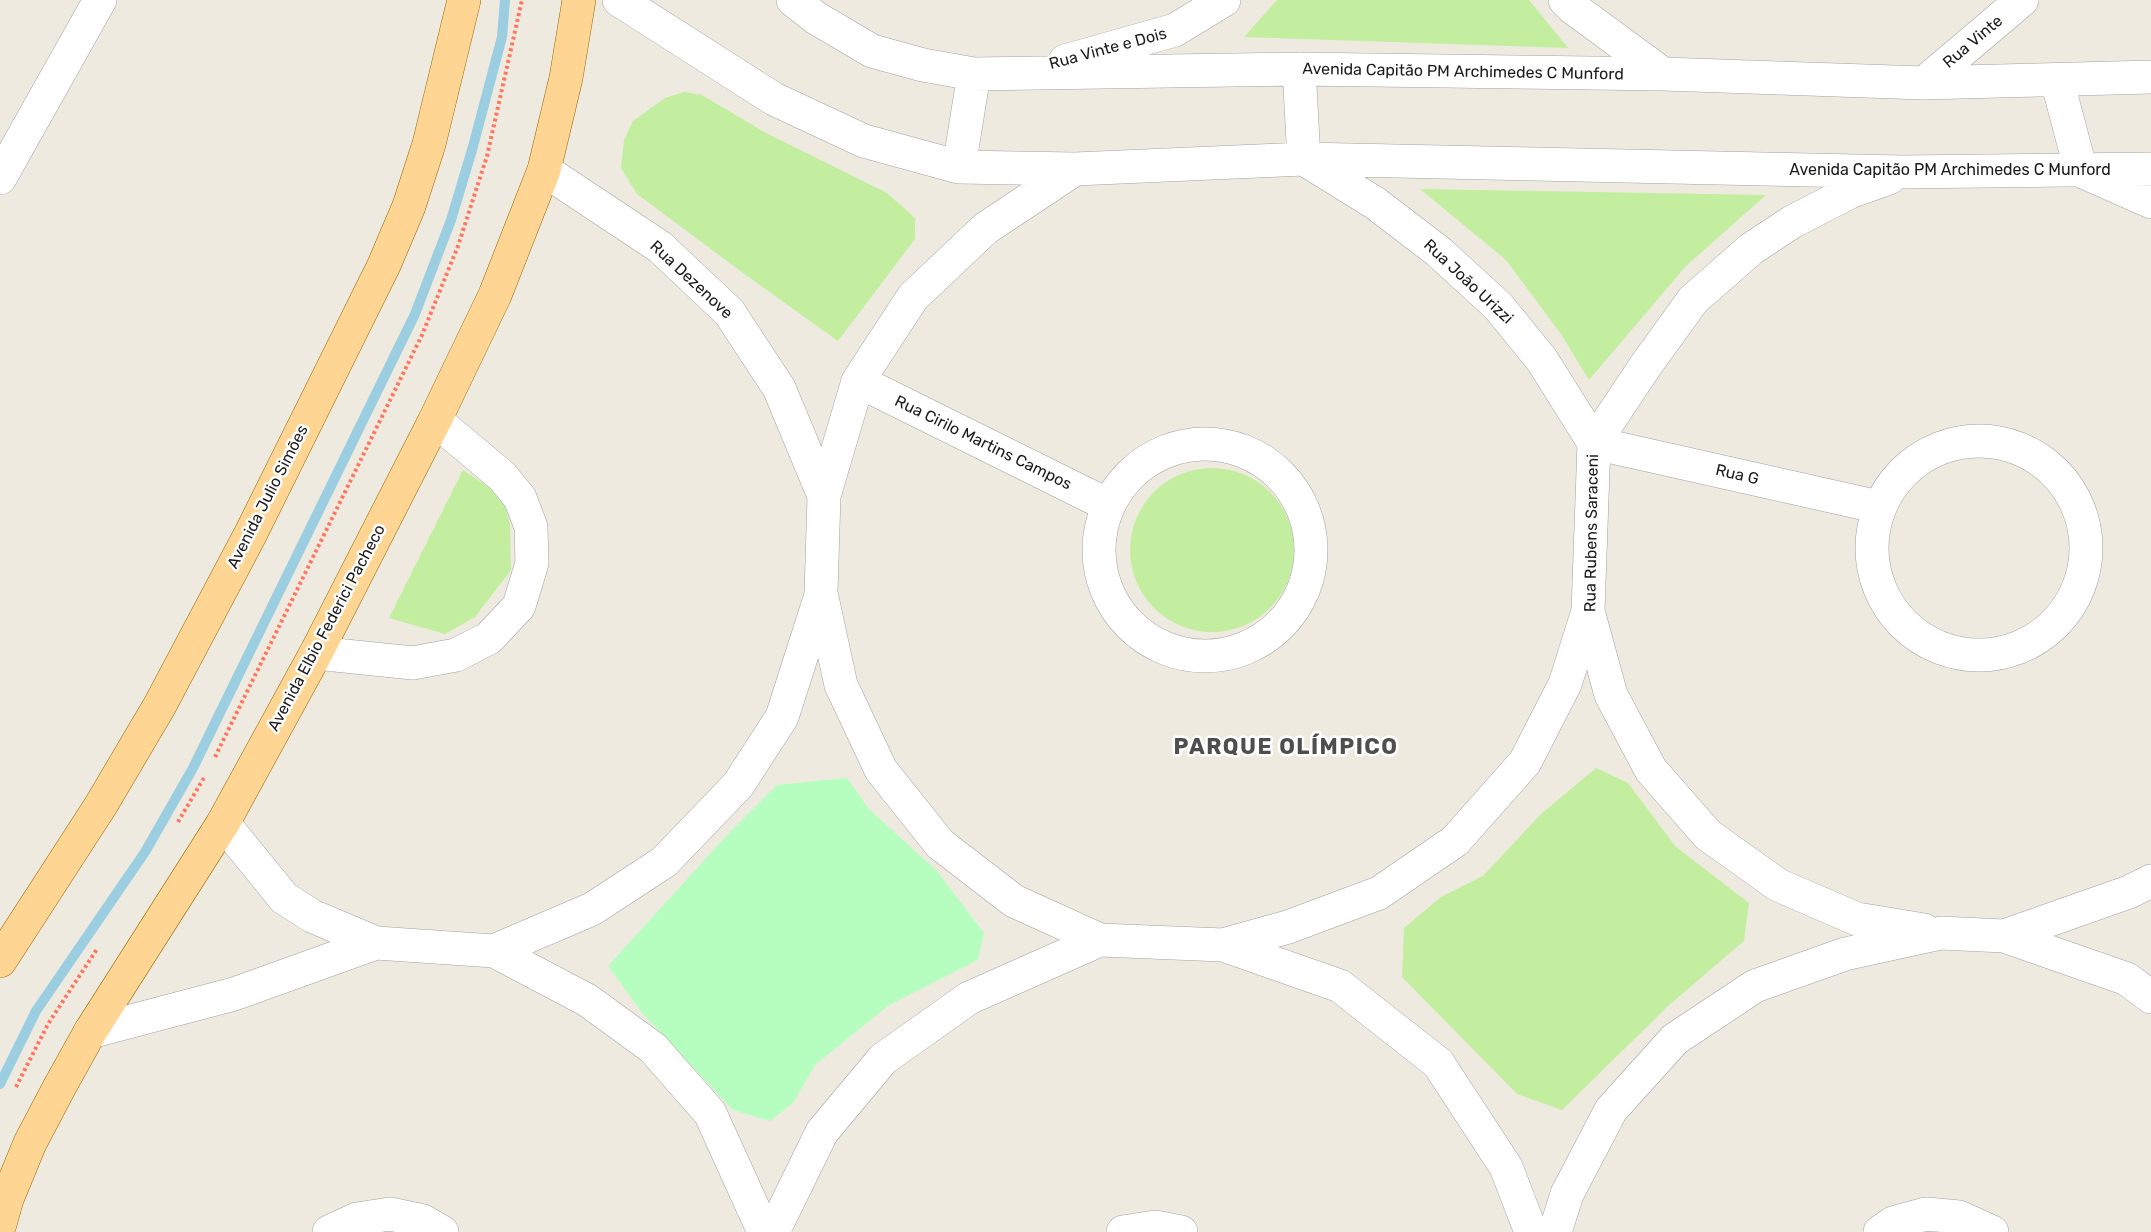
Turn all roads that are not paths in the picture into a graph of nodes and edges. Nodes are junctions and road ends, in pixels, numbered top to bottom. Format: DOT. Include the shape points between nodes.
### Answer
graph roads {
  1 [pos="100,0"];
  2 [pos="464,0"];
  3 [pos="579,0"];
  4 [pos="619,0"];
  5 [pos="793,0"];
  6 [pos="1224,0"];
  7 [pos="1565,0"];
  8 [pos="2022,0"];
  9 [pos="1299,69"];
  10 [pos="974,74"];
  11 [pos="1019,74"];
  12 [pos="1663,74"];
  13 [pos="2151,77"];
  14 [pos="2057,80"];
  15 [pos="1924,83"];
  16 [pos="1304,159"];
  17 [pos="959,167"];
  18 [pos="2151,169"];
  19 [pos="544,170"];
  20 [pos="1076,170"];
  21 [pos="2081,171"];
  22 [pos="1902,172"];
  23 [pos="0,178"];
  24 [pos="2151,202"];
  25 [pos="858,381"];
  26 [pos="435,420"];
  27 [pos="1594,443"];
  28 [pos="824,496"];
  29 [pos="1108,505"];
  30 [pos="1879,507"];
  31 [pos="821,593"];
  32 [pos="1588,611"];
  33 [pos="316,653"];
  34 [pos="223,823"];
  35 [pos="2151,881"];
  36 [pos="1941,933"];
  37 [pos="2004,936"];
  38 [pos="1100,940"];
  39 [pos="376,943"];
  40 [pos="1223,945"];
  41 [pos="494,951"];
  42 [pos="0,961"];
  43 [pos="2151,997"];
  44 [pos="90,1032"];
  45 [pos="0,1224"];
  46 [pos="329,1232"];
  47 [pos="442,1232"];
  48 [pos="764,1232"];
  49 [pos="773,1232"];
  50 [pos="1123,1232"];
  51 [pos="1181,1232"];
  52 [pos="1532,1232"];
  53 [pos="1555,1232"];
  54 [pos="1880,1232"];
  55 [pos="1992,1232"];
  1 -- 23 [label="street"];
  2 -- 42 [label="main road, Avenida Julio Simões" via="429,144 384,265 250,535 160,705"];
  3 -- 19 [label="main road, Avenida Elbio Federici Pacheco"];
  4 -- 17 [label="street, Avenida Capitão PM Archimedes C Munford" via="774,99 864,141"];
  5 -- 10 [label="street, Avenida Capitão PM Archimedes C Munford" via="872,51"];
  6 -- 11 [label="street, Rua Vinte e Dois" via="1175,30"];
  7 -- 12 [label="street"];
  8 -- 15 [label="street, Rua Vinte"];
  9 -- 11 [label="street, Avenida Capitão PM Archimedes C Munford"];
  9 -- 12 [label="street, Avenida Capitão PM Archimedes C Munford"];
  9 -- 16 [label="street"];
  10 -- 11 [label="street, Avenida Capitão PM Archimedes C Munford"];
  10 -- 17 [label="street"];
  12 -- 15 [label="street, Avenida Capitão PM Archimedes C Munford"];
  13 -- 14 [label="street, Avenida Capitão PM Archimedes C Munford"];
  14 -- 15 [label="street, Avenida Capitão PM Archimedes C Munford"];
  14 -- 21 [label="street"];
  16 -- 20 [label="street, Avenida Capitão PM Archimedes C Munford"];
  16 -- 22 [label="street, Avenida Capitão PM Archimedes C Munford"];
  16 -- 27 [label="street, Rua João Urizzi" via="1375,203 1439,252 1498,306 1542,360"];
  17 -- 20 [label="street, Avenida Capitão PM Archimedes C Munford"];
  18 -- 21 [label="street, Avenida Capitão PM Archimedes C Munford"];
  19 -- 26 [label="main road, Avenida Elbio Federici Pacheco" via="495,295"];
  19 -- 28 [label="street, Rua Dezenove" via="660,247 729,312 779,388"];
  20 -- 25 [label="street" via="986,228 913,297"];
  21 -- 22 [label="street, Avenida Capitão PM Archimedes C Munford"];
  21 -- 24 [label="street"];
  22 -- 27 [label="street" via="1850,192 1792,222 1751,249 1693,300"];
  25 -- 28 [label="street"];
  25 -- 29 [label="street, Rua Cirilo Martins Campos"];
  26 -- 33 [label="main road, Avenida Elbio Federici Pacheco"];
  26 -- 33 [label="street" via="502,476 519,498 531,527 532,562 519,606 489,638 456,655 413,663"];
  27 -- 30 [label="street, Rua G"];
  27 -- 32 [label="street, Rua Rubens Saraceni"];
  28 -- 31 [label="street"];
  29 -- 29 [label="street" via="1098,541 1102,578 1118,612 1144,638 1177,654 1214,657 1250,647 1281,626 1302,595 1311,563 1310,530 1298,498 1277,472 1249,453 1217,444 1183,445 1152,457 1126,478"];
  30 -- 30 [label="street" via="1896,478 1922,456 1942,447 1987,440 2019,449 2049,466 2070,492 2083,524 2086,558 2078,591 2058,621 2028,644 1992,655 1946,650 1921,639 1894,614 1876,581 1871,543"];
  31 -- 38 [label="street" via="841,685 881,770 940,844 1014,901"];
  31 -- 41 [label="street" via="782,717 738,784 664,862 592,909"];
  32 -- 36 [label="street, Rua Rubens Saraceni" via="1611,695 1646,761 1708,835 1778,885 1857,919"];
  32 -- 40 [label="street" via="1564,684 1525,762 1455,841 1379,893 1288,927"];
  33 -- 34 [label="main road, Avenida Elbio Federici Pacheco"];
  34 -- 39 [label="street" via="284,898 312,916"];
  34 -- 44 [label="main road, Avenida Elbio Federici Pacheco"];
  35 -- 37 [label="street"];
  36 -- 37 [label="street"];
  36 -- 53 [label="street" via="1845,954 1755,986 1675,1039 1611,1110 1567,1194"];
  37 -- 43 [label="street" via="2127,979"];
  38 -- 40 [label="street"];
  38 -- 49 [label="street" via="969,998 883,1059 822,1131"];
  39 -- 41 [label="street"];
  39 -- 44 [label="street" via="234,994"];
  40 -- 52 [label="street" via="1340,986 1438,1063 1506,1167"];
  41 -- 48 [label="street" via="586,1000 653,1048 710,1113"];
  44 -- 45 [label="main road, Avenida Elbio Federici Pacheco" via="30,1143"];
  46 -- 47 [label="street" via="357,1219 390,1214 423,1221"];
  50 -- 51 [label="street" via="1155,1227"];
  54 -- 55 [label="street" via="1893,1223 1926,1214 1959,1217"];
}
